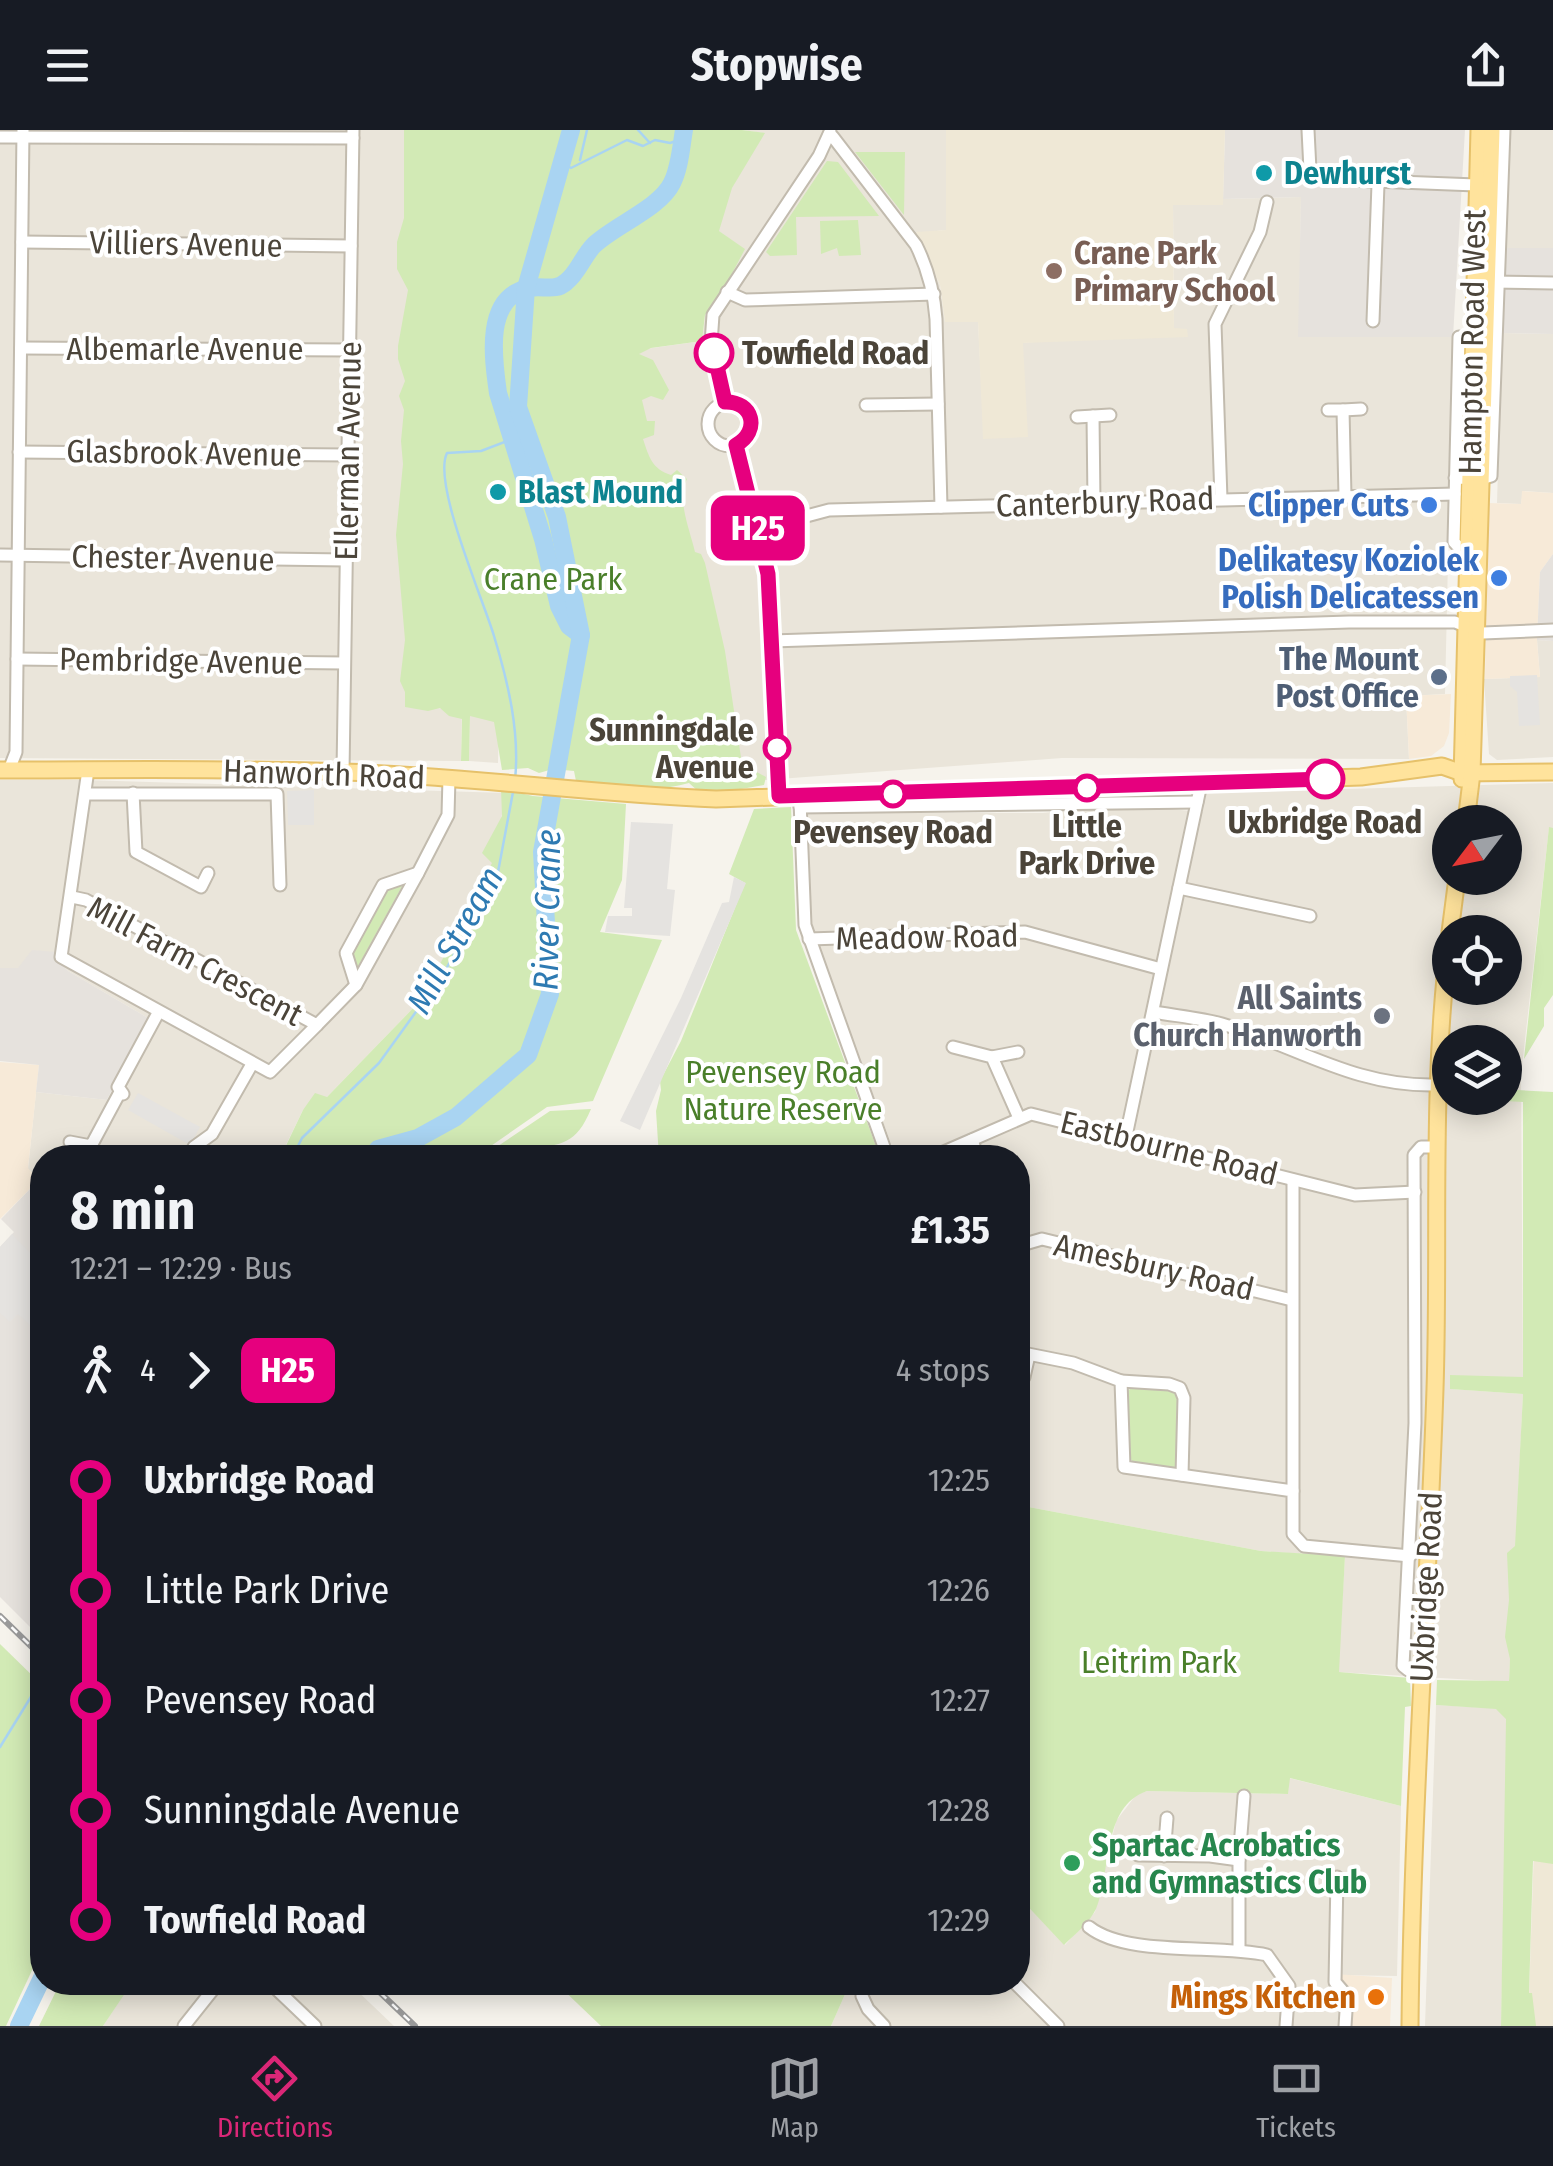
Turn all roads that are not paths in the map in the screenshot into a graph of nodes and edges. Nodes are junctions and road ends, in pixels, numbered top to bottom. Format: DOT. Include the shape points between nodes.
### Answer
graph roads {
  1 [pos="1308,130"];
  2 [pos="1479,130"];
  3 [pos="1492,130"];
  4 [pos="1504,130"];
  5 [pos="830,133"];
  6 [pos="23,134"];
  7 [pos="134,134"];
  8 [pos="353,134"];
  9 [pos="0,138"];
  10 [pos="1378,184"];
  11 [pos="1476,185"];
  12 [pos="1490,197"];
  13 [pos="1268,202"];
  14 [pos="22,242"];
  15 [pos="350,246"];
  16 [pos="1487,282"];
  17 [pos="1553,283"];
  18 [pos="728,292"];
  19 [pos="934,294"];
  20 [pos="1373,321"];
  21 [pos="1459,337"];
  22 [pos="21,348"];
  23 [pos="349,350"];
  24 [pos="725,402"];
  25 [pos="938,404"];
  26 [pos="866,405"];
  27 [pos="1361,408"];
  28 [pos="1328,410"];
  29 [pos="1344,410"];
  30 [pos="1110,415"];
  31 [pos="1092,416"];
  32 [pos="1078,417"];
  33 [pos="736,445"];
  34 [pos="20,452"];
  35 [pos="348,455"];
  36 [pos="1469,479"];
  37 [pos="1455,494"];
  38 [pos="1346,496"];
  39 [pos="1222,499"];
  40 [pos="1094,503"];
  41 [pos="940,507"];
  42 [pos="758,529"];
  43 [pos="0,555"];
  44 [pos="1466,555"];
  45 [pos="18,556"];
  46 [pos="346,560"];
  47 [pos="1470,628"];
  48 [pos="1553,630"];
  49 [pos="772,640"];
  50 [pos="18,660"];
  51 [pos="344,663"];
  52 [pos="12,770"];
  53 [pos="88,770"];
  54 [pos="343,772"];
  55 [pos="1553,772"];
  56 [pos="1467,773"];
  57 [pos="449,778"];
  58 [pos="1201,784"];
  59 [pos="133,793"];
  60 [pos="86,794"];
  61 [pos="779,796"];
  62 [pos="800,802"];
  63 [pos="1197,802"];
  64 [pos="1465,805"];
  65 [pos="418,873"];
  66 [pos="208,874"];
  67 [pos="280,885"];
  68 [pos="1179,888"];
  69 [pos="72,897"];
  70 [pos="1310,916"];
  71 [pos="809,939"];
  72 [pos="1161,969"];
  73 [pos="356,986"];
  74 [pos="1154,1012"];
  75 [pos="158,1013"];
  76 [pos="317,1025"];
  77 [pos="953,1047"];
  78 [pos="1018,1052"];
  79 [pos="992,1058"];
  80 [pos="252,1064"];
  81 [pos="1432,1085"];
  82 [pos="1436,1115"];
  83 [pos="1019,1118"];
  84 [pos="1126,1136"];
  85 [pos="972,1140"];
  86 [pos="70,1142"];
  87 [pos="76,1145"];
  88 [pos="94,1145"];
  89 [pos="199,1145"];
  90 [pos="883,1145"];
  91 [pos="960,1145"];
  92 [pos="974,1145"];
  93 [pos="1436,1147"];
  94 [pos="1293,1180"];
  95 [pos="1415,1192"];
  96 [pos="1030,1242"];
  97 [pos="1292,1300"];
  98 [pos="1030,1355"];
  99 [pos="1121,1380"];
  100 [pos="1182,1475"];
  101 [pos="1293,1491"];
  102 [pos="1410,1556"];
  103 [pos="1408,1670"];
  104 [pos="1244,1796"];
  105 [pos="1166,1818"];
  106 [pos="1138,1855"];
  107 [pos="1164,1856"];
  108 [pos="1239,1860"];
  109 [pos="1337,1877"];
  110 [pos="1089,1927"];
  111 [pos="1238,1949"];
  112 [pos="209,1995"];
  113 [pos="282,1995"];
  114 [pos="1027,1995"];
  115 [pos="862,1996"];
  116 [pos="184,2026"];
  117 [pos="314,2026"];
  118 [pos="884,2026"];
  119 [pos="1058,2026"];
  120 [pos="1286,2026"];
  121 [pos="1346,2026"];
  122 [pos="1410,2026"];
  1 -- 10 [label="street" via="1310,170 1322,179"];
  2 -- 11 [label="main road, Hampton Road West"];
  3 -- 12 [label="main road, Hampton Road West"];
  4 -- 16 [label="street, Hampton Road West"];
  5 -- 18 [label="street"];
  5 -- 19 [label="street" via="916,245"];
  6 -- 7 [label="street"];
  6 -- 9 [label="street"];
  6 -- 14 [label="street"];
  7 -- 8 [label="street"];
  8 -- 15 [label="street, Ellerman Avenue"];
  10 -- 11 [label="street"];
  10 -- 20 [label="street"];
  11 -- 12 [label="street"];
  11 -- 16 [label="main road, Hampton Road West"];
  12 -- 16 [label="main road, Hampton Road West"];
  13 -- 39 [label="street" via="1215,324"];
  14 -- 15 [label="street, Villiers Avenue"];
  14 -- 22 [label="street"];
  15 -- 23 [label="street, Ellerman Avenue"];
  16 -- 17 [label="street"];
  16 -- 36 [label="main road, Hampton Road West"];
  16 -- 36 [label="street, Hampton Road West" via="1491,476"];
  18 -- 19 [label="street" via="746,300"];
  18 -- 24 [label="street" via="710,332"];
  19 -- 25 [label="street"];
  21 -- 36 [label="street, Hampton Road West"];
  22 -- 23 [label="street, Albemarle Avenue"];
  22 -- 34 [label="street"];
  23 -- 35 [label="street, Ellerman Avenue"];
  24 -- 33 [label="street" via="740,404 750,415 748,436"];
  24 -- 33 [label="street" via="709,415 708,430 716,441"];
  25 -- 26 [label="street"];
  25 -- 41 [label="street"];
  27 -- 29 [label="street"];
  28 -- 29 [label="street"];
  29 -- 38 [label="street"];
  30 -- 31 [label="street"];
  31 -- 32 [label="street"];
  31 -- 40 [label="street"];
  33 -- 42 [label="street"];
  34 -- 35 [label="street, Glasbrook Avenue"];
  34 -- 45 [label="street"];
  35 -- 46 [label="street, Ellerman Avenue"];
  36 -- 37 [label="street, Hampton Road West"];
  36 -- 44 [label="main road, Hampton Road West"];
  36 -- 47 [label="main road, Hampton Road West"];
  37 -- 38 [label="street, Canterbury Road"];
  37 -- 44 [label="street, Hampton Road West" via="1454,542"];
  38 -- 39 [label="street, Canterbury Road"];
  39 -- 40 [label="street, Canterbury Road"];
  40 -- 41 [label="street, Canterbury Road"];
  41 -- 42 [label="street, Canterbury Road" via="829,510"];
  42 -- 49 [label="street"];
  43 -- 45 [label="street, Chester Avenue"];
  44 -- 47 [label="main road, Hampton Road West"];
  45 -- 46 [label="street, Chester Avenue"];
  45 -- 50 [label="street"];
  46 -- 51 [label="street, Ellerman Avenue"];
  47 -- 48 [label="street"];
  47 -- 49 [label="street" via="1454,622 1350,622"];
  47 -- 56 [label="main road, Hampton Road West"];
  49 -- 61 [label="street"];
  50 -- 51 [label="street, Pembridge Avenue"];
  50 -- 52 [label="street"];
  51 -- 54 [label="street, Ellerman Avenue"];
  52 -- 53 [label="main road, Hanworth Road"];
  53 -- 54 [label="main road, Hanworth Road"];
  53 -- 60 [label="street"];
  54 -- 57 [label="main road, Hanworth Road"];
  55 -- 56 [label="main road, Hanworth Road"];
  56 -- 58 [label="main road, Hanworth Road" via="1442,766"];
  56 -- 64 [label="main road"];
  57 -- 61 [label="main road, Hanworth Road" via="646,797"];
  57 -- 65 [label="street, Mill Farm Crescent" via="448,815"];
  58 -- 62 [label="main road, Hanworth Road"];
  58 -- 63 [label="street"];
  59 -- 60 [label="street, Hanworth Road"];
  59 -- 66 [label="street" via="136,852 201,887"];
  59 -- 67 [label="street, Hanworth Road" via="277,794"];
  60 -- 69 [label="street"];
  61 -- 62 [label="main road, Hanworth Road"];
  62 -- 63 [label="street"];
  62 -- 71 [label="street"];
  63 -- 68 [label="street"];
  65 -- 73 [label="street, Mill Farm Crescent"];
  65 -- 73 [label="street, Mill Farm Crescent" via="383,885 346,953"];
  68 -- 70 [label="street"];
  68 -- 72 [label="street"];
  69 -- 75 [label="street" via="62,958"];
  69 -- 76 [label="street, Mill Farm Crescent"];
  71 -- 72 [label="street, Meadow Road" via="1025,932"];
  71 -- 90 [label="street"];
  72 -- 74 [label="street"];
  73 -- 76 [label="street, Mill Farm Crescent"];
  74 -- 81 [label="street" via="1222,1024 1346,1073"];
  74 -- 84 [label="street"];
  75 -- 80 [label="street"];
  75 -- 88 [label="street"];
  76 -- 80 [label="street, Mill Farm Crescent" via="270,1072"];
  77 -- 79 [label="street"];
  78 -- 79 [label="street"];
  79 -- 83 [label="street"];
  80 -- 89 [label="street"];
  82 -- 93 [label="main road, Uxbridge Road"];
  83 -- 84 [label="street, Eastbourne Road" via="1031,1114"];
  83 -- 85 [label="street, Eastbourne Road"];
  84 -- 94 [label="street, Eastbourne Road"];
  85 -- 91 [label="street, Eastbourne Road"];
  85 -- 92 [label="street"];
  86 -- 87 [label="street"];
  93 -- 95 [label="street, Uxbridge Road" via="1414,1154"];
  93 -- 122 [label="main road, Uxbridge Road" via="1434,1417"];
  94 -- 95 [label="street, Eastbourne Road" via="1355,1195"];
  94 -- 97 [label="street"];
  95 -- 102 [label="street, Uxbridge Road"];
  96 -- 97 [label="street, Amesbury Road" via="1042,1239"];
  97 -- 101 [label="street"];
  98 -- 99 [label="street"];
  99 -- 100 [label="street" via="1180,1388"];
  99 -- 100 [label="street" via="1119,1466"];
  100 -- 101 [label="street"];
  101 -- 102 [label="street" via="1293,1534 1304,1546"];
  102 -- 103 [label="street, Uxbridge Road"];
  104 -- 108 [label="street"];
  105 -- 107 [label="street"];
  106 -- 107 [label="street"];
  107 -- 108 [label="street"];
  108 -- 111 [label="street"];
  109 -- 121 [label="street" via="1335,1982 1347,1996"];
  110 -- 111 [label="street" via="1098,1942"];
  111 -- 120 [label="street" via="1267,1955 1276,1965 1288,1986"];
  112 -- 116 [label="street"];
  113 -- 117 [label="street"];
  114 -- 119 [label="street"];
  115 -- 118 [label="street"];
}
